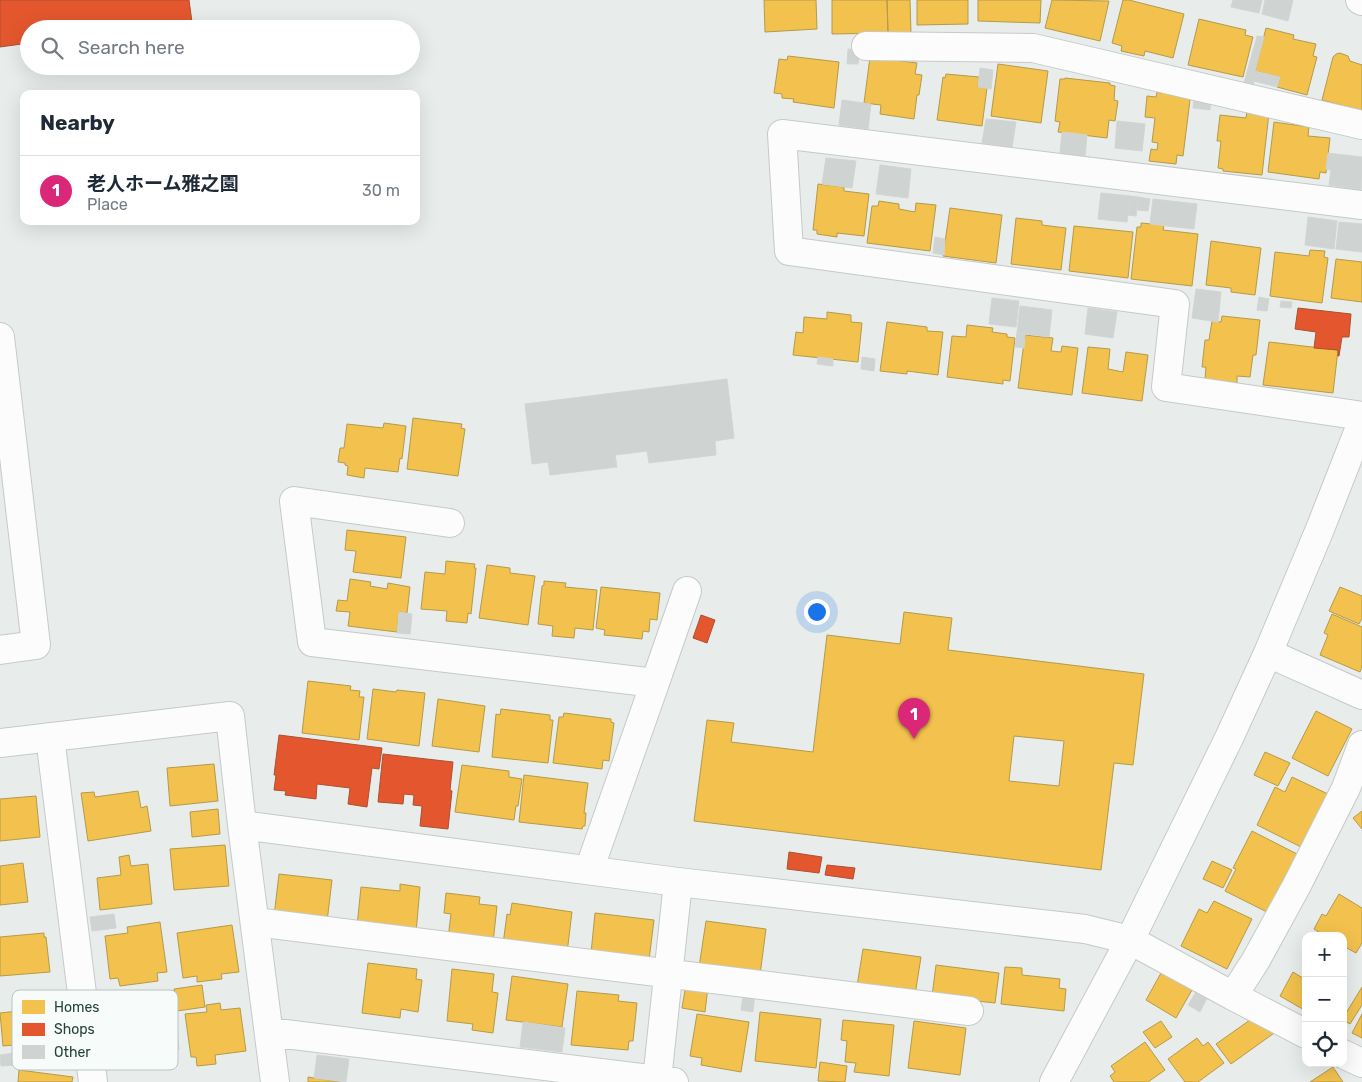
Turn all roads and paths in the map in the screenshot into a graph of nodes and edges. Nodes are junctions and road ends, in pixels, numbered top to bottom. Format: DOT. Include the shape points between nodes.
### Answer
graph roads {
  1 [pos="866,46"];
  2 [pos="1362,125"];
  3 [pos="1362,206"];
  4 [pos="0,337"];
  5 [pos="1362,416"];
  6 [pos="1362,422"];
  7 [pos="450,523"];
  8 [pos="687,591"];
  9 [pos="0,650"];
  10 [pos="1268,653"];
  11 [pos="655,683"];
  12 [pos="1362,695"];
  13 [pos="50,737"];
  14 [pos="0,743"];
  15 [pos="1362,745"];
  16 [pos="242,825"];
  17 [pos="590,870"];
  18 [pos="678,882"];
  19 [pos="255,922"];
  20 [pos="1130,940"];
  21 [pos="668,974"];
  22 [pos="82,990"];
  23 [pos="1233,996"];
  24 [pos="969,1011"];
  25 [pos="269,1032"];
  26 [pos="1302,1032"];
  27 [pos="1347,1056"];
  28 [pos="1362,1063"];
  29 [pos="665,1081"];
  30 [pos="275,1082"];
  31 [pos="1054,1082"];
  1 -- 2 [label="street" via="1033,48"];
  3 -- 5 [label="street" via="782,134 789,251 1175,304 1166,387"];
  4 -- 9 [label="street" via="36,646"];
  6 -- 10 [label="street"];
  7 -- 11 [label="street" via="294,501 312,642"];
  8 -- 11 [label="street"];
  10 -- 12 [label="street"];
  10 -- 20 [label="street"];
  11 -- 17 [label="street"];
  13 -- 14 [label="street"];
  13 -- 16 [label="street" via="230,716"];
  13 -- 22 [label="street"];
  15 -- 23 [label="street" via="1346,788 1297,885"];
  16 -- 17 [label="street"];
  16 -- 19 [label="street"];
  17 -- 18 [label="street"];
  18 -- 20 [label="street" via="1085,929"];
  18 -- 21 [label="street"];
  19 -- 21 [label="street"];
  19 -- 25 [label="street"];
  20 -- 23 [label="street"];
  20 -- 31 [label="street"];
  21 -- 24 [label="street"];
  21 -- 29 [label="street"];
  23 -- 26 [label="street"];
  25 -- 29 [label="street"];
  25 -- 30 [label="street"];
  27 -- 28 [label="street"];
}
